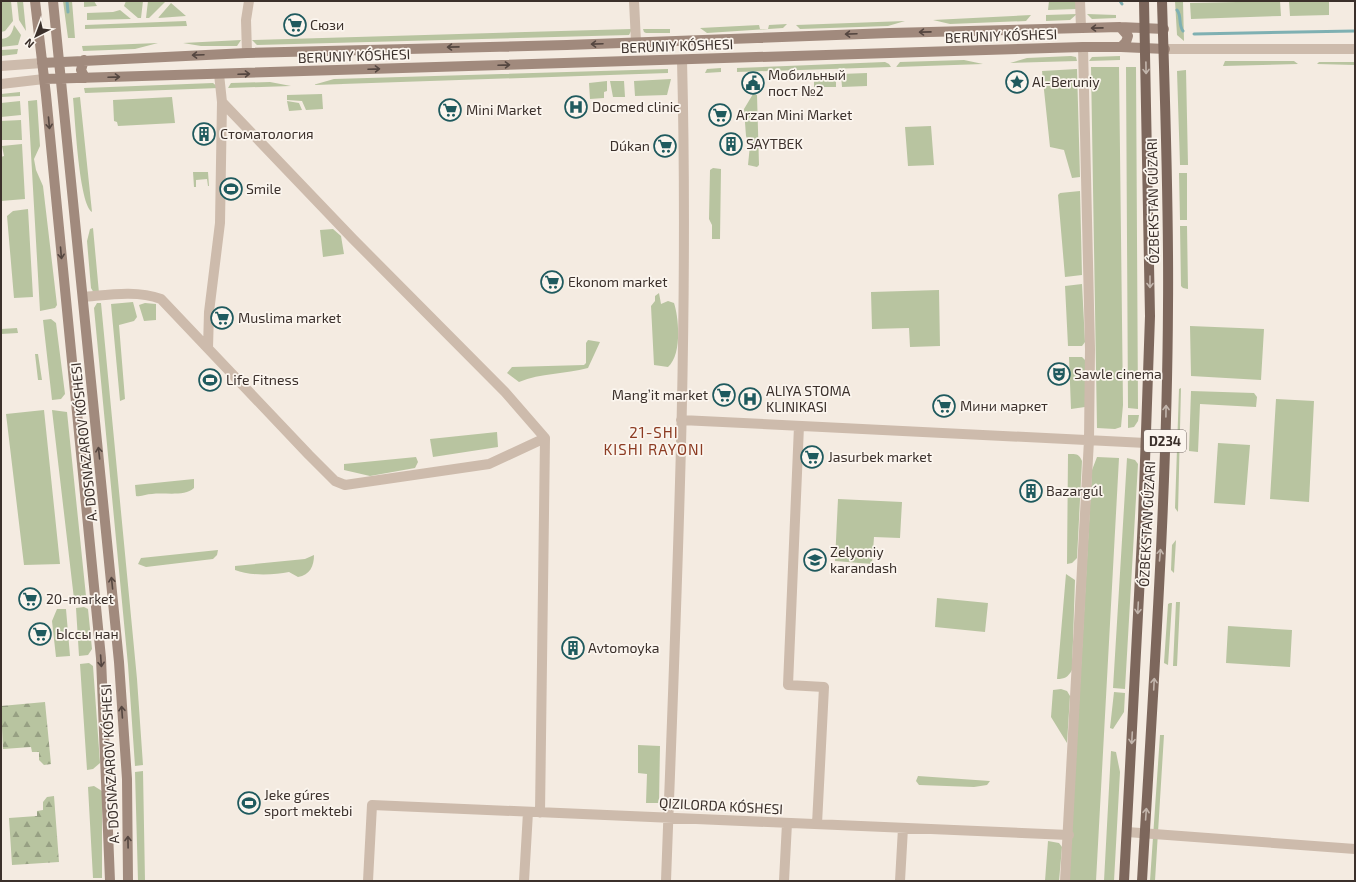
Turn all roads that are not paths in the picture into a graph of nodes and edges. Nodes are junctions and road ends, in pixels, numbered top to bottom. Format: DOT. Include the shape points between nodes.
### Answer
graph roads {
  1 [pos="34,1"];
  2 [pos="52,1"];
  3 [pos="249,1"];
  4 [pos="634,1"];
  5 [pos="1080,1"];
  6 [pos="1144,1"];
  7 [pos="1162,1"];
  8 [pos="1120,27"];
  9 [pos="1081,28"];
  10 [pos="1145,28"];
  11 [pos="1164,29"];
  12 [pos="55,30"];
  13 [pos="38,34"];
  14 [pos="636,42"];
  15 [pos="567,45"];
  16 [pos="1121,46"];
  17 [pos="1083,47"];
  18 [pos="1145,48"];
  19 [pos="1165,49"];
  20 [pos="1355,49"];
  21 [pos="247,54"];
  22 [pos="84,60"];
  23 [pos="682,60"];
  24 [pos="59,61"];
  25 [pos="42,63"];
  26 [pos="567,63"];
  27 [pos="6,66"];
  28 [pos="219,74"];
  29 [pos="85,78"];
  30 [pos="44,79"];
  31 [pos="61,79"];
  32 [pos="12,83"];
  33 [pos="1,84"];
  34 [pos="64,102"];
  35 [pos="222,102"];
  36 [pos="47,103"];
  37 [pos="83,297"];
  38 [pos="208,348"];
  39 [pos="681,420"];
  40 [pos="798,426"];
  41 [pos="545,438"];
  42 [pos="1089,440"];
  43 [pos="1146,443"];
  44 [pos="528,812"];
  45 [pos="540,813"];
  46 [pos="668,818"];
  47 [pos="787,823"];
  48 [pos="816,824"];
  49 [pos="904,828"];
  50 [pos="1127,832"];
  51 [pos="1144,834"];
  52 [pos="1069,835"];
  53 [pos="1355,849"];
  54 [pos="110,881"];
  55 [pos="128,881"];
  56 [pos="368,881"];
  57 [pos="524,881"];
  58 [pos="666,881"];
  59 [pos="784,881"];
  60 [pos="900,881"];
  61 [pos="1065,881"];
  62 [pos="1124,881"];
  63 [pos="1142,881"];
  1 -- 13 [label="main road, A. DOSNAZAROV KÓSHESI"];
  2 -- 12 [label="main road, A. DOSNAZAROV KÓSHESI"];
  3 -- 21 [label="street" via="246,20"];
  4 -- 14 [label="street"];
  5 -- 9 [label="street"];
  6 -- 10 [label="main road, D234"];
  7 -- 11 [label="main road, D234"];
  8 -- 9 [label="main road, BERUNIY KÓSHESI, one-way"];
  8 -- 10 [label="main road, BERUNIY KÓSHESI"];
  8 -- 16 [label="main road" via="1128,36"];
  9 -- 14 [label="main road, BERUNIY KÓSHESI, one-way"];
  10 -- 11 [label="main road, BERUNIY KÓSHESI"];
  10 -- 18 [label="main road, D234"];
  11 -- 19 [label="main road, D234"];
  12 -- 13 [label="main road" via="47,37"];
  12 -- 24 [label="main road, A. DOSNAZAROV KÓSHESI"];
  13 -- 25 [label="main road, A. DOSNAZAROV KÓSHESI"];
  14 -- 15 [label="main road, BERUNIY KÓSHESI, one-way"];
  15 -- 21 [label="main road, BERUNIY KÓSHESI, one-way"];
  15 -- 26 [label="main road"];
  16 -- 17 [label="main road, BERUNIY KÓSHESI"];
  16 -- 18 [label="main road, BERUNIY KÓSHESI"];
  17 -- 23 [label="main road, BERUNIY KÓSHESI"];
  17 -- 42 [label="street" via="1090,349"];
  18 -- 19 [label="main road, BERUNIY KÓSHESI"];
  18 -- 43 [label="main road, D234, one-way" via="1150,309"];
  19 -- 20 [label="street, BERUNIY KÓSHESI"];
  51 -- 19 [label="main road, D234, one-way" via="1165,458 1168,306"];
  21 -- 22 [label="main road, BERUNIY KÓSHESI, one-way"];
  22 -- 24 [label="main road, BERUNIY KÓSHESI"];
  22 -- 29 [label="main road" via="81,70"];
  23 -- 26 [label="main road, BERUNIY KÓSHESI"];
  23 -- 39 [label="street"];
  24 -- 25 [label="main road, BERUNIY KÓSHESI"];
  24 -- 31 [label="main road, A. DOSNAZAROV KÓSHESI"];
  25 -- 27 [label="street, BERUNIY KÓSHESI"];
  25 -- 30 [label="main road, A. DOSNAZAROV KÓSHESI"];
  28 -- 26 [label="main road, BERUNIY KÓSHESI, one-way"];
  27 -- 32 [label="street" via="15,68 16,78"];
  29 -- 28 [label="main road, BERUNIY KÓSHESI, one-way"];
  28 -- 35 [label="street"];
  29 -- 31 [label="main road, BERUNIY KÓSHESI"];
  30 -- 31 [label="main road, BERUNIY KÓSHESI"];
  30 -- 32 [label="street, BERUNIY KÓSHESI"];
  30 -- 36 [label="main road, A. DOSNAZAROV KÓSHESI"];
  31 -- 34 [label="main road, A. DOSNAZAROV KÓSHESI"];
  32 -- 33 [label="street, BERUNIY KÓSHESI"];
  34 -- 36 [label="main road" via="56,97 50,98"];
  34 -- 37 [label="main road, A. DOSNAZAROV KÓSHESI"];
  35 -- 38 [label="street" via="220,223 209,312"];
  35 -- 41 [label="street" via="505,392"];
  36 -- 54 [label="main road, A. DOSNAZAROV KÓSHESI, one-way" via="101,658"];
  37 -- 38 [label="street" via="134,294 151,295 161,299"];
  55 -- 37 [label="main road, A. DOSNAZAROV KÓSHESI, one-way" via="127,779 120,670"];
  38 -- 41 [label="street" via="330,476 345,485 488,464"];
  39 -- 40 [label="street"];
  39 -- 46 [label="street"];
  40 -- 42 [label="street"];
  40 -- 48 [label="street" via="788,685 824,687"];
  41 -- 45 [label="street"];
  42 -- 43 [label="street"];
  42 -- 52 [label="street" via="1074,685"];
  43 -- 50 [label="main road, D234, one-way"];
  44 -- 45 [label="street"];
  44 -- 56 [label="street" via="372,806"];
  44 -- 57 [label="street"];
  45 -- 46 [label="street"];
  46 -- 47 [label="street"];
  46 -- 58 [label="street"];
  47 -- 48 [label="street"];
  47 -- 59 [label="street"];
  48 -- 49 [label="street"];
  49 -- 52 [label="street"];
  49 -- 60 [label="street"];
  50 -- 51 [label="street"];
  50 -- 62 [label="main road, D234"];
  51 -- 53 [label="street"];
  51 -- 63 [label="main road, D234"];
  52 -- 61 [label="street"];
}
